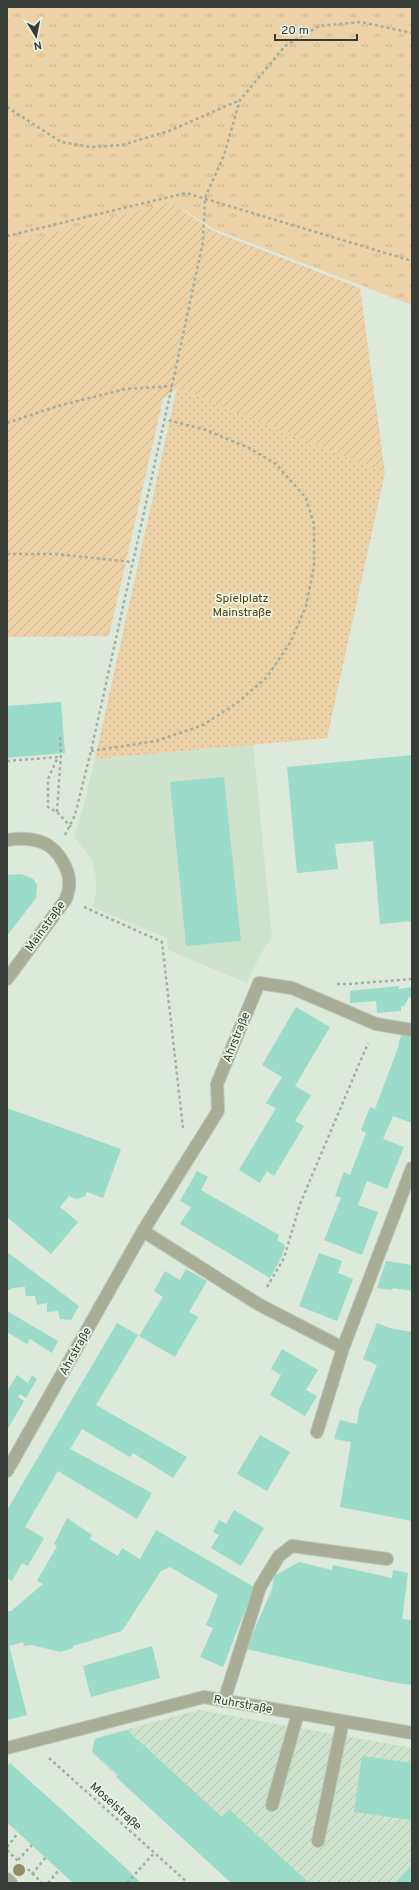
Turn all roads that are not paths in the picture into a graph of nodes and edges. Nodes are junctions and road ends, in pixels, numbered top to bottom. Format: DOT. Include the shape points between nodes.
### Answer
graph roads {
  1 [pos="7,840"];
  2 [pos="7,979"];
  3 [pos="412,1030"];
  4 [pos="412,1168"];
  5 [pos="143,1232"];
  6 [pos="343,1348"];
  7 [pos="317,1432"];
  8 [pos="7,1471"];
  9 [pos="387,1559"];
  10 [pos="224,1701"];
  11 [pos="298,1713"];
  12 [pos="343,1721"];
  13 [pos="412,1733"];
  14 [pos="7,1748"];
  15 [pos="272,1805"];
  16 [pos="318,1841"];
  17 [pos="7,1879"];
  18 [pos="11,1883"];
  1 -- 2 [label="street, Mainstraße" via="20,838 46,844 62,860 68,873 69,887 66,899"];
  3 -- 5 [label="street, Ahrstraße" via="376,1024 292,988 259,983 217,1084 218,1111"];
  4 -- 6 [label="street"];
  5 -- 6 [label="street" via="258,1304"];
  5 -- 8 [label="street, Ahrstraße"];
  6 -- 7 [label="street"];
  9 -- 10 [label="street" via="292,1546 279,1556 260,1587"];
  10 -- 11 [label="street, Ruhrstraße"];
  10 -- 14 [label="street, Ruhrstraße" via="204,1697"];
  11 -- 12 [label="street, Ruhrstraße"];
  11 -- 15 [label="street"];
  12 -- 13 [label="street, Ruhrstraße"];
  12 -- 16 [label="street"];
  17 -- 18 [label="street"];
}
